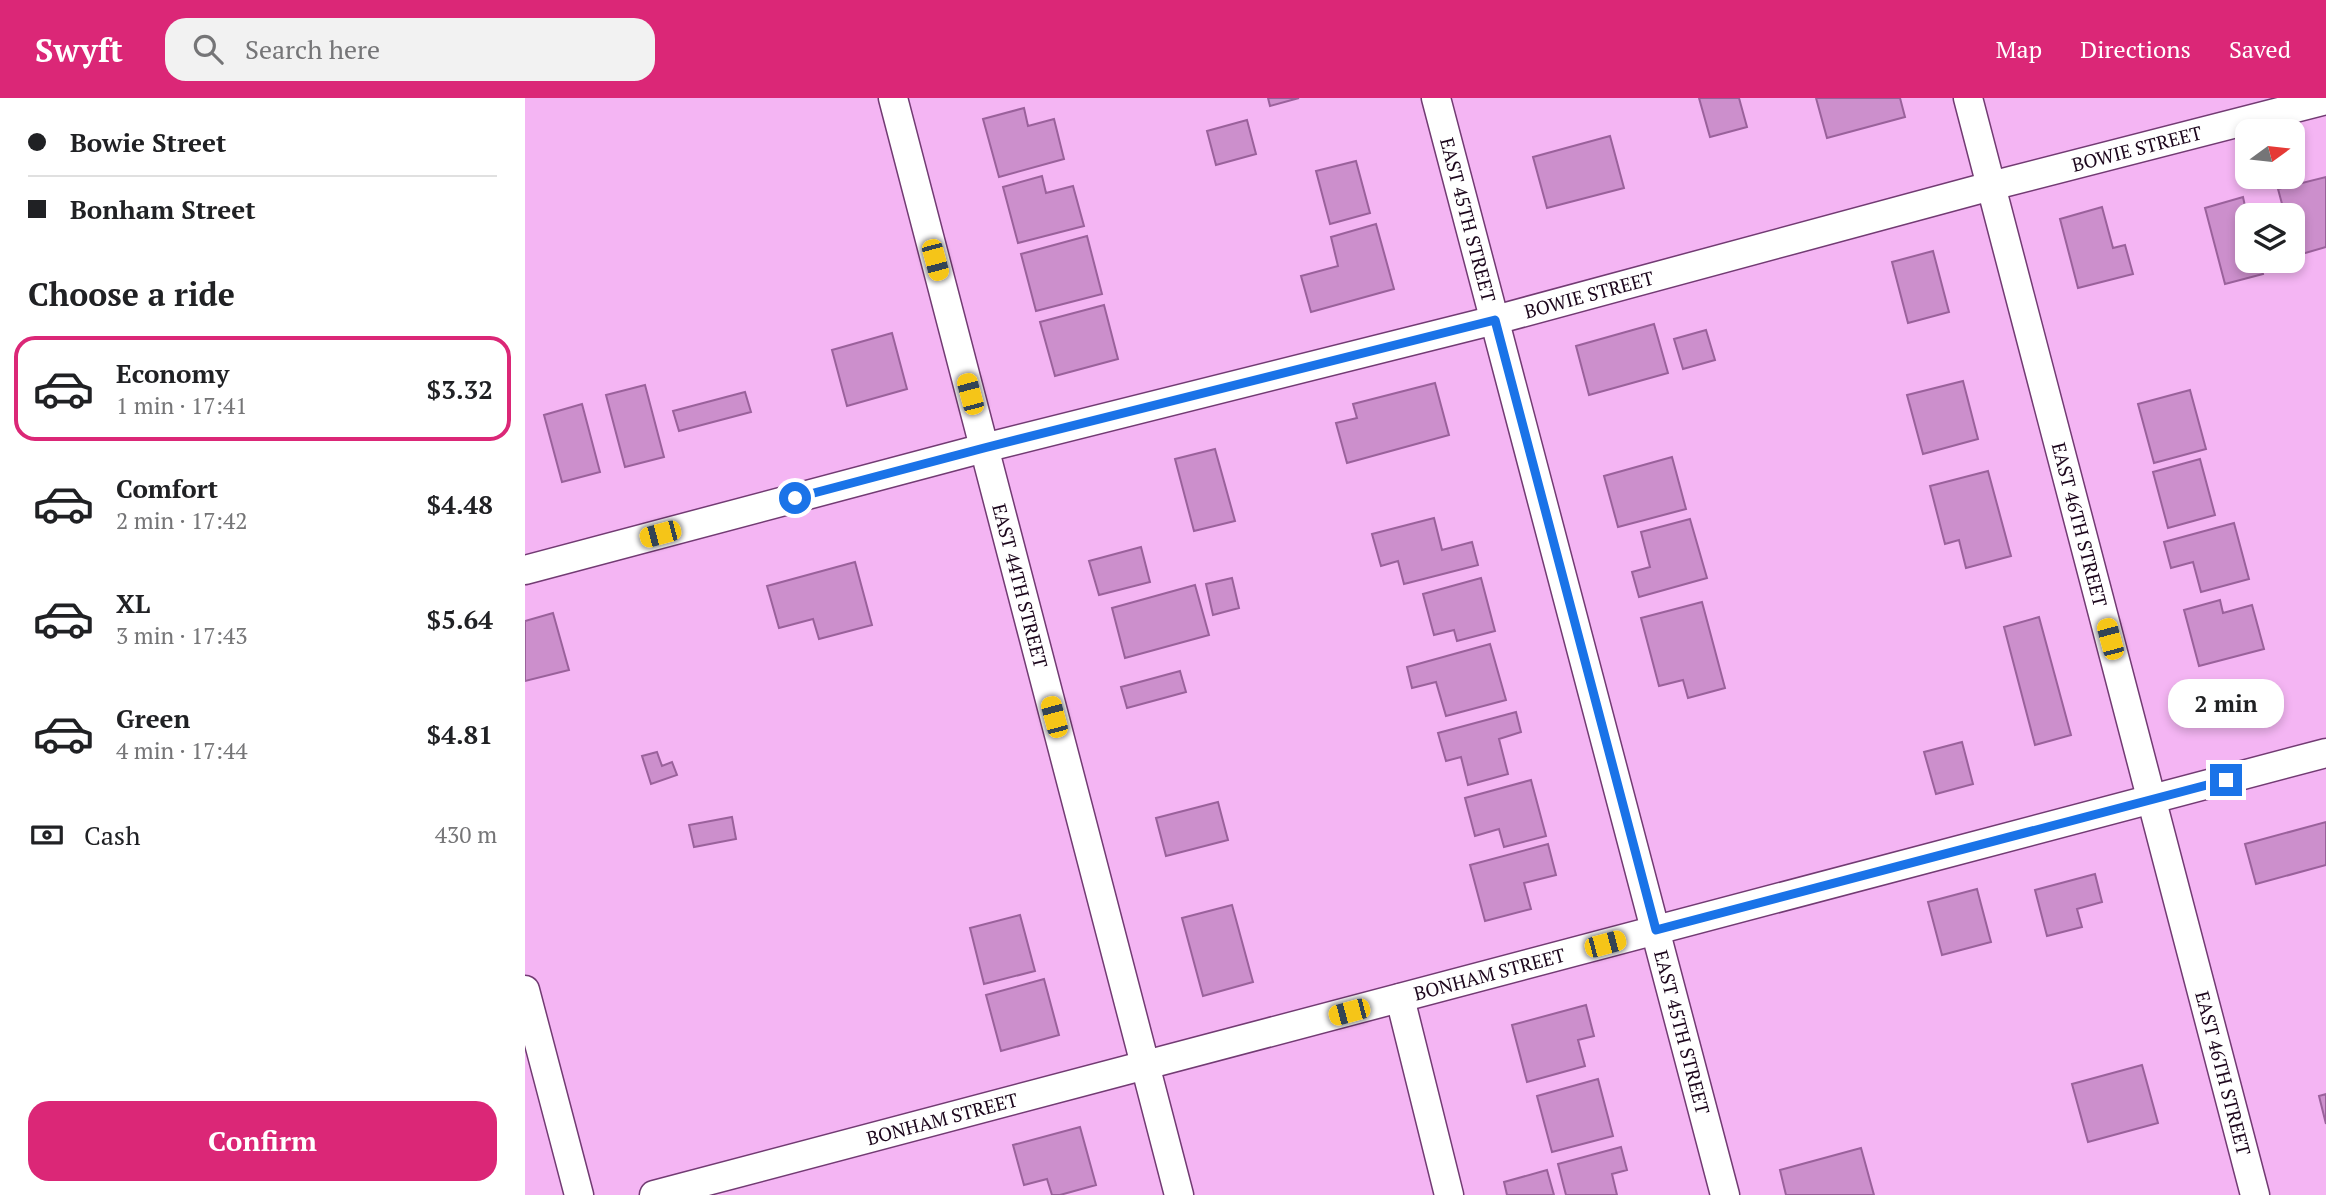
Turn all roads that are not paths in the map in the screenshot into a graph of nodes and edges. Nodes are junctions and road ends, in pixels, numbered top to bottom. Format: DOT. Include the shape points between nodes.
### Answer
graph roads {
  1 [pos="893,98"];
  2 [pos="1436,98"];
  3 [pos="1968,98"];
  4 [pos="2326,100"];
  5 [pos="1991,186"];
  6 [pos="1495,320"];
  7 [pos="984,448"];
  8 [pos="525,570"];
  9 [pos="2326,753"];
  10 [pos="2152,799"];
  11 [pos="1656,930"];
  12 [pos="525,990"];
  13 [pos="1400,998"];
  14 [pos="1145,1066"];
  15 [pos="579,1195"];
  16 [pos="654,1195"];
  17 [pos="1179,1195"];
  18 [pos="1448,1195"];
  19 [pos="1725,1195"];
  20 [pos="2255,1195"];
  1 -- 7 [label="street, EAST 44TH STREET"];
  2 -- 6 [label="street, EAST 45TH STREET"];
  3 -- 5 [label="street, EAST 46TH STREET"];
  4 -- 5 [label="street, BOWIE STREET"];
  5 -- 6 [label="street, BOWIE STREET"];
  5 -- 10 [label="street, EAST 46TH STREET"];
  6 -- 7 [label="street, BOWIE STREET"];
  6 -- 11 [label="street, EAST 45TH STREET"];
  7 -- 8 [label="street, BOWIE STREET"];
  7 -- 14 [label="street, EAST 44TH STREET"];
  9 -- 10 [label="street, BONHAM STREET"];
  10 -- 11 [label="street, BONHAM STREET"];
  10 -- 20 [label="street, EAST 46TH STREET"];
  11 -- 13 [label="street, BONHAM STREET"];
  11 -- 19 [label="street, EAST 45TH STREET"];
  12 -- 15 [label="street"];
  13 -- 14 [label="street, BONHAM STREET"];
  13 -- 18 [label="street"];
  14 -- 16 [label="street, BONHAM STREET"];
  14 -- 17 [label="street, EAST 44TH STREET"];
}
